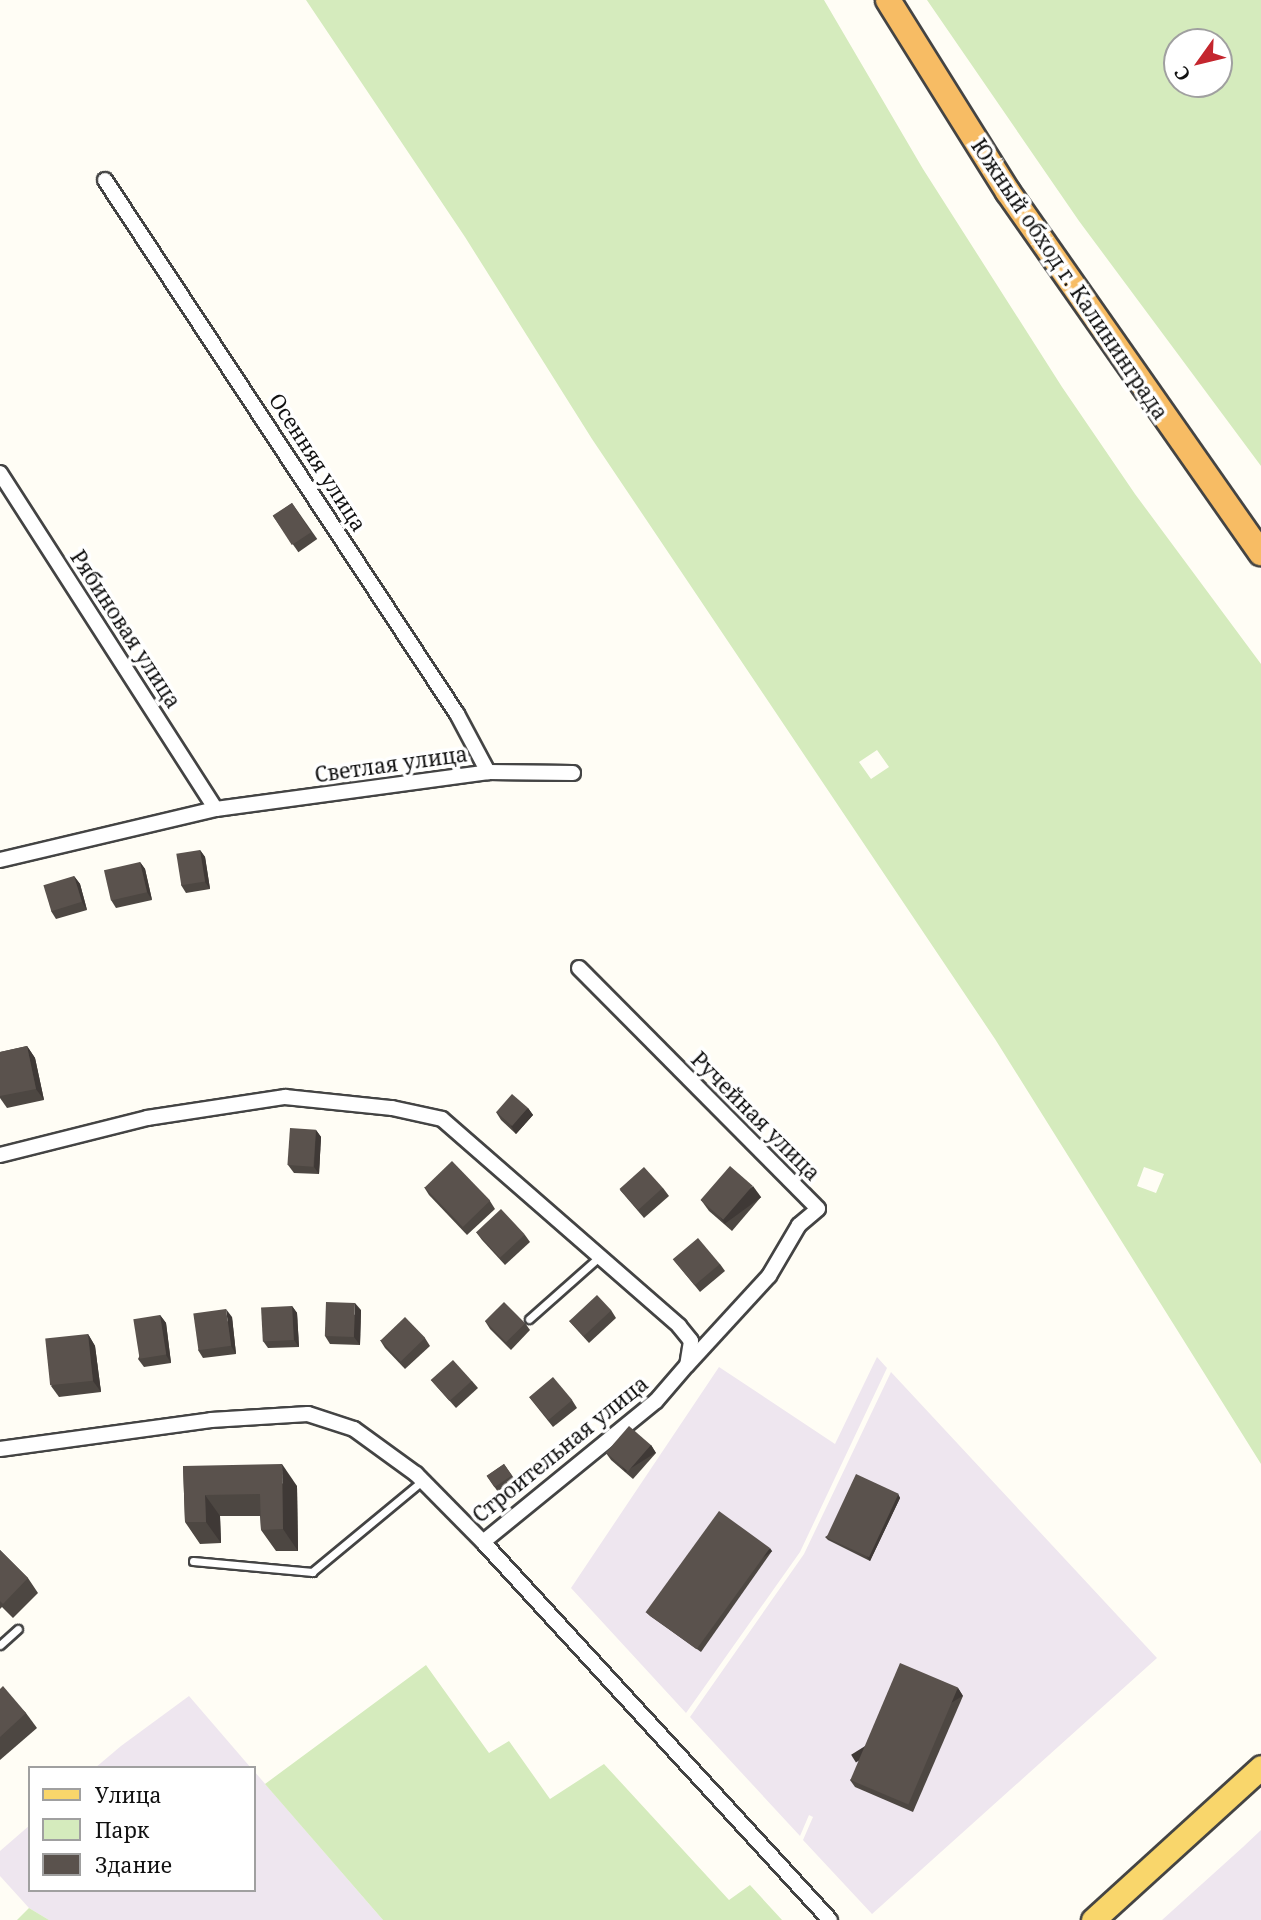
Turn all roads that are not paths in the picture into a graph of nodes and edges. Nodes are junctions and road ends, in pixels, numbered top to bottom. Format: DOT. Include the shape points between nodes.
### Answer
graph roads {
  1 [pos="888,0"];
  2 [pos="105,180"];
  3 [pos="0,473"];
  4 [pos="1261,553"];
  5 [pos="488,772"];
  6 [pos="573,773"];
  7 [pos="216,809"];
  8 [pos="0,860"];
  9 [pos="579,968"];
  10 [pos="0,1156"];
  11 [pos="600,1256"];
  12 [pos="529,1319"];
  13 [pos="687,1364"];
  14 [pos="0,1449"];
  15 [pos="422,1480"];
  16 [pos="483,1542"];
  17 [pos="193,1561"];
  18 [pos="18,1629"];
  19 [pos="0,1645"];
  20 [pos="1261,1767"];
  21 [pos="830,1920"];
  22 [pos="1093,1920"];
  1 -- 4 [label="highway, Южный обход г. Калининграда" via="1009,192"];
  2 -- 5 [label="street, Осенняя улица" via="435,681"];
  3 -- 7 [label="street, Рябиновая улица"];
  5 -- 6 [label="street, Светлая улица"];
  5 -- 7 [label="street, Светлая улица"];
  7 -- 8 [label="street, Светлая улица"];
  9 -- 13 [label="street, Ручейная улица" via="818,1209 799,1226 769,1276"];
  10 -- 11 [label="street" via="147,1118 285,1097 391,1108 442,1119"];
  11 -- 12 [label="lane"];
  11 -- 13 [label="street" via="679,1326 691,1341"];
  13 -- 16 [label="street, Строительная улица" via="656,1401"];
  14 -- 15 [label="street, Строительная улица" via="211,1420 308,1414 354,1429"];
  15 -- 16 [label="street, Строительная улица"];
  15 -- 17 [label="lane" via="312,1572"];
  16 -- 21 [label="street"];
  18 -- 19 [label="lane"];
  20 -- 22 [label="main road"];
}
